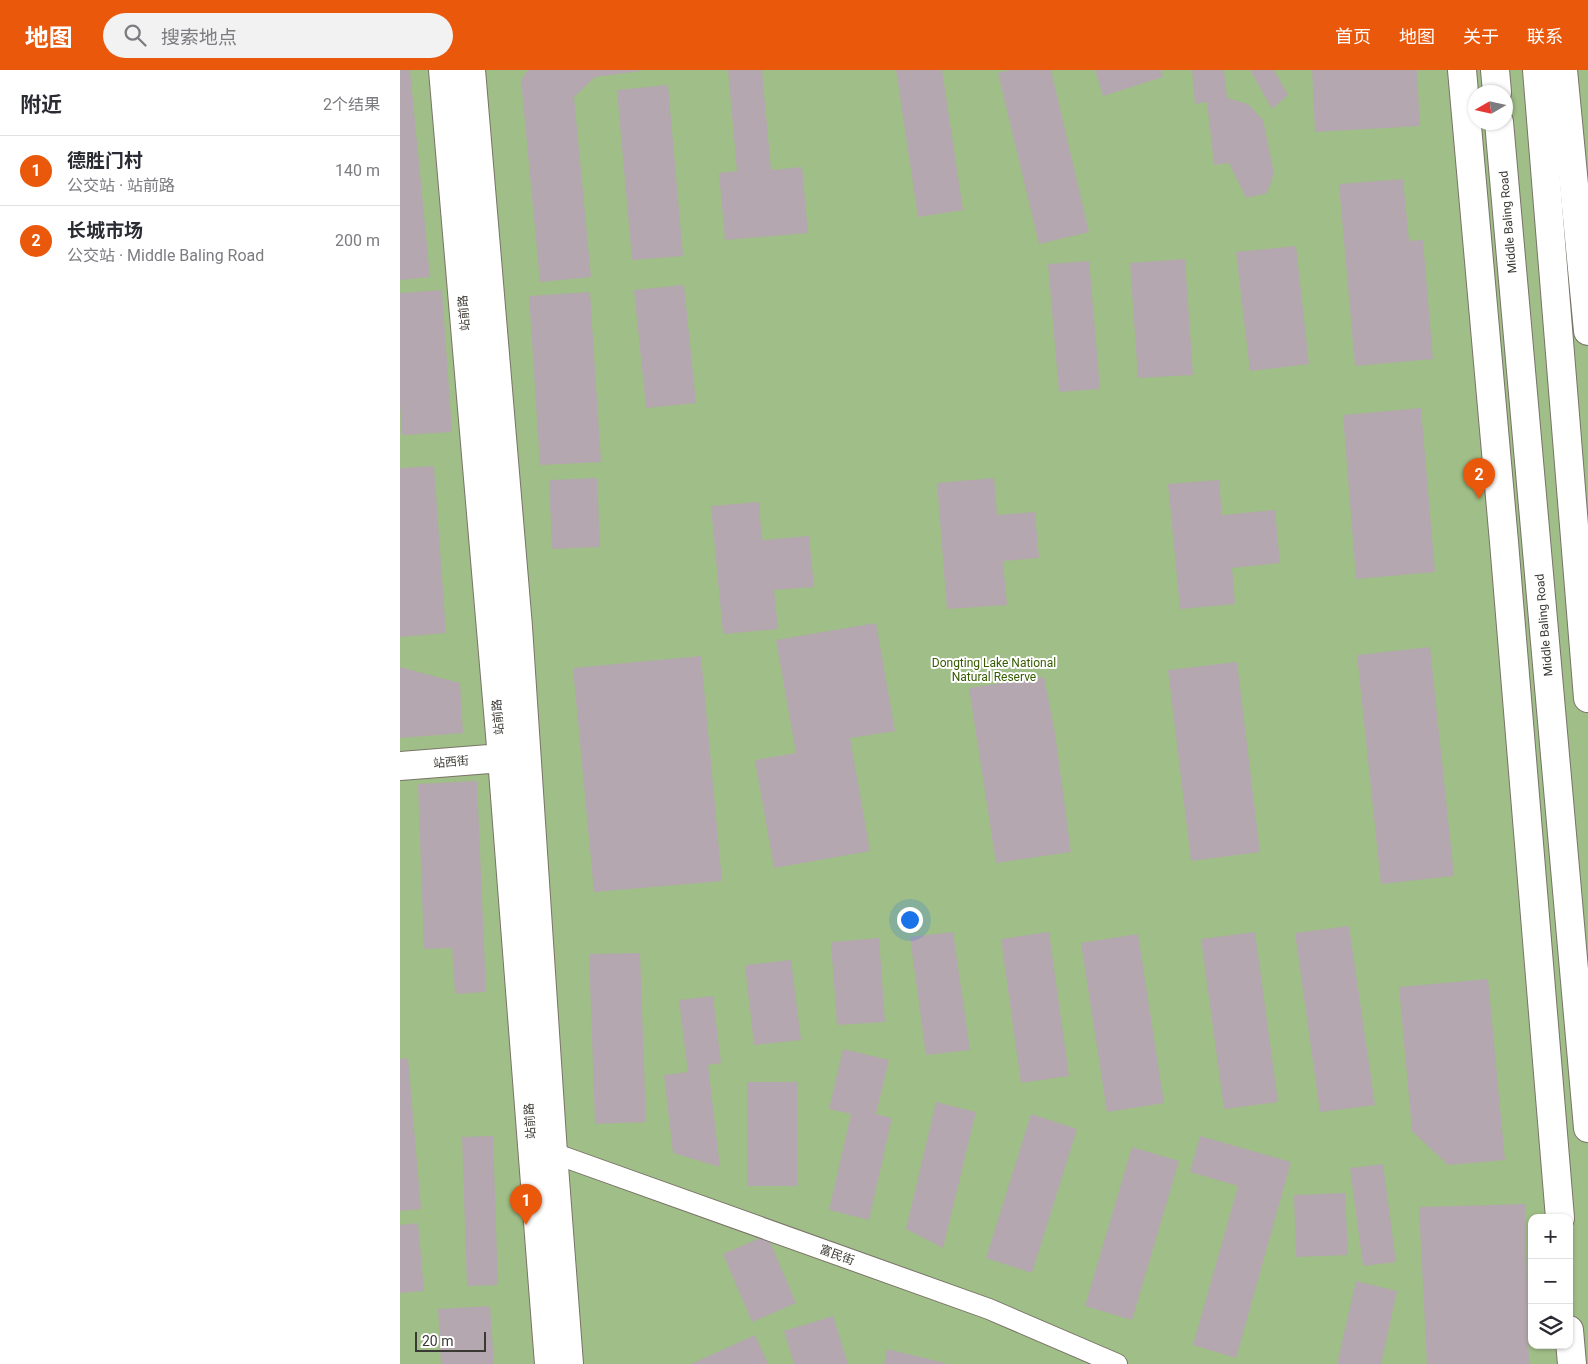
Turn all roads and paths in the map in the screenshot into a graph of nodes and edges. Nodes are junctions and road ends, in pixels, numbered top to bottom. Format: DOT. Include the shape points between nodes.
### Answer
graph roads {
  1 [pos="444,70"];
  2 [pos="471,70"];
  3 [pos="1462,70"];
  4 [pos="1495,70"];
  5 [pos="1537,70"];
  6 [pos="1563,70"];
  7 [pos="1496,85"];
  8 [pos="1501,130"];
  9 [pos="1588,331"];
  10 [pos="1522,381"];
  11 [pos="1496,446"];
  12 [pos="1540,591"];
  13 [pos="1512,631"];
  14 [pos="1588,698"];
  15 [pos="502,758"];
  16 [pos="400,766"];
  17 [pos="1588,1128"];
  18 [pos="553,1153"];
  19 [pos="1560,1214"];
  20 [pos="1571,1349"];
  21 [pos="548,1364"];
  22 [pos="569,1364"];
  23 [pos="1117,1364"];
  24 [pos="1572,1364"];
  1 -- 15 [label="main road, 站前路"];
  2 -- 18 [label="main road, 站前路" via="517,618"];
  3 -- 11 [label="main road"];
  4 -- 7 [label="main road"];
  5 -- 14 [label="main road"];
  6 -- 9 [label="main road"];
  8 -- 10 [label="main road, Middle Baling Road"];
  10 -- 11 [label="main road"];
  10 -- 12 [label="main road, Middle Baling Road"];
  11 -- 13 [label="main road"];
  12 -- 13 [label="main road"];
  12 -- 17 [label="main road, Middle Baling Road"];
  13 -- 19 [label="main road"];
  15 -- 16 [label="main road, 站西街"];
  15 -- 21 [label="main road, 站前路"];
  18 -- 22 [label="main road, 站前路"];
  18 -- 23 [label="street, 富民街" via="989,1309"];
  20 -- 24 [label="main road"];
}
